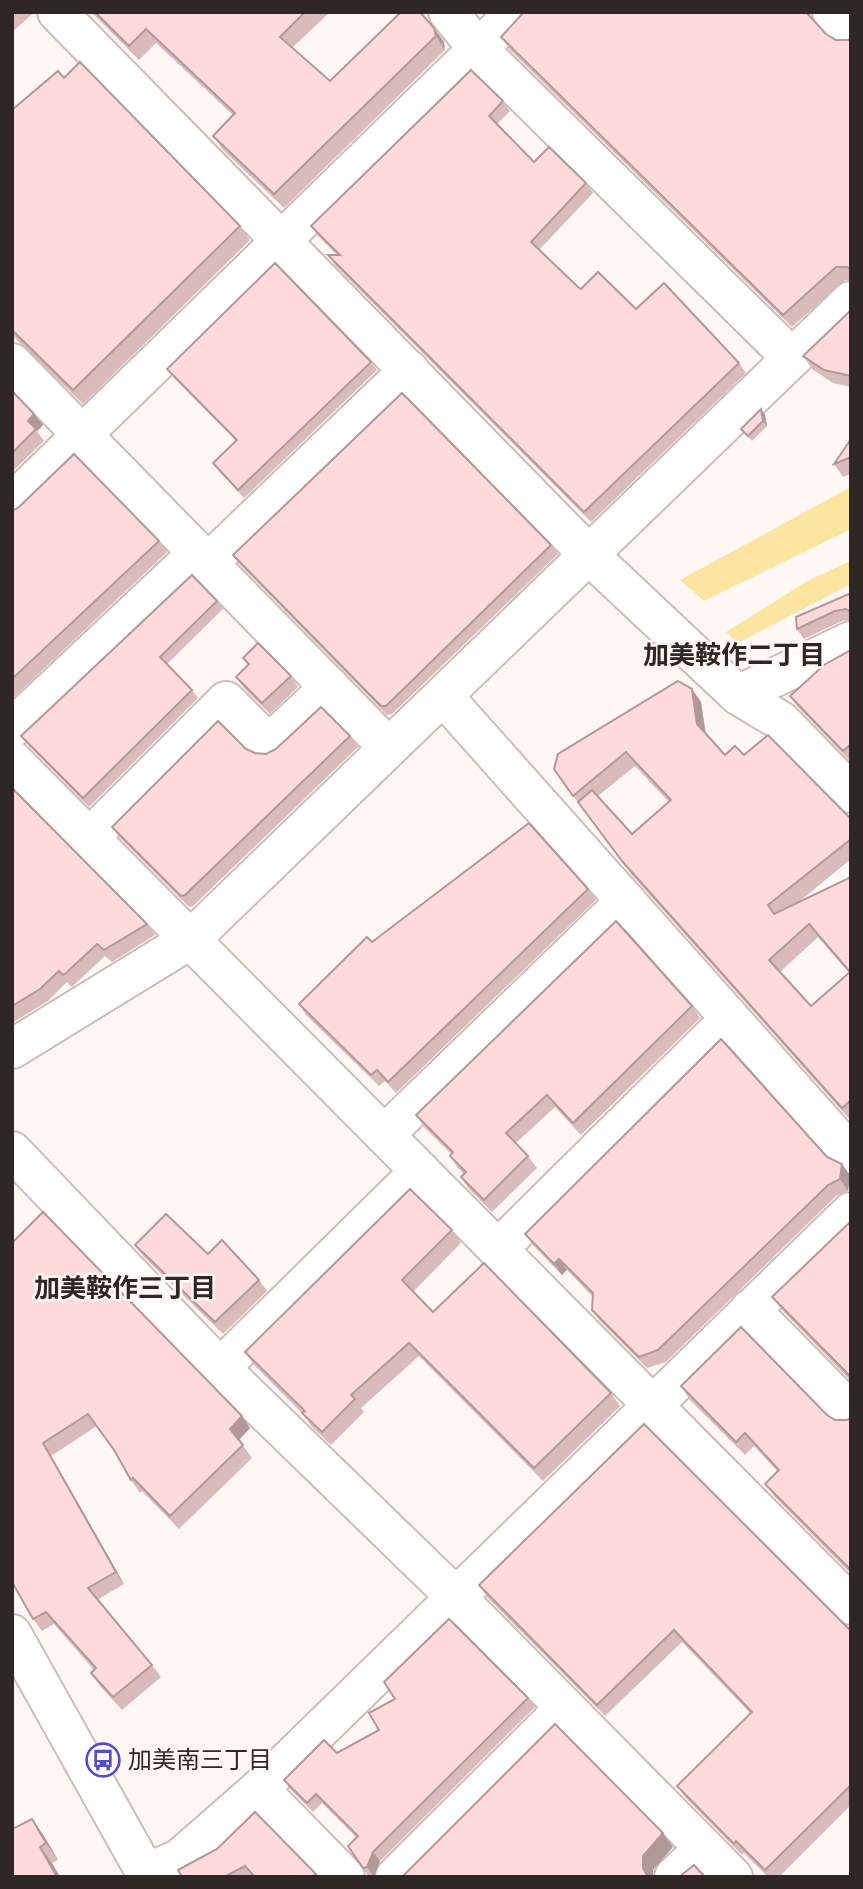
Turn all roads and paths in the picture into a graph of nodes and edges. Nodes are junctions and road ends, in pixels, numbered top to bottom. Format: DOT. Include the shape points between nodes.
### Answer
graph roads {
  1 [pos="57,12"];
  2 [pos="447,12"];
  3 [pos="516,12"];
  4 [pos="832,12"];
  5 [pos="851,32"];
  6 [pos="479,50"];
  7 [pos="284,241"];
  8 [pos="851,302"];
  9 [pos="792,358"];
  10 [pos="12,363"];
  11 [pos="409,370"];
  12 [pos="82,434"];
  13 [pos="12,503"];
  14 [pos="590,556"];
  15 [pos="203,558"];
  16 [pos="851,641"];
  17 [pos="330,687"];
  18 [pos="738,695"];
  19 [pos="444,697"];
  20 [pos="12,728"];
  21 [pos="388,747"];
  22 [pos="12,760"];
  23 [pos="851,793"];
  24 [pos="90,837"];
  25 [pos="626,901"];
  26 [pos="191,939"];
  27 [pos="730,1018"];
  28 [pos="12,1049"];
  29 [pos="384,1135"];
  30 [pos="12,1151"];
  31 [pos="851,1154"];
  32 [pos="421,1171"];
  33 [pos="851,1212"];
  34 [pos="498,1248"];
  35 [pos="750,1308"];
  36 [pos="220,1368"];
  37 [pos="650,1405"];
  38 [pos="851,1412"];
  39 [pos="844,1586"];
  40 [pos="457,1598"];
  41 [pos="12,1634"];
  42 [pos="565,1707"];
  43 [pos="259,1789"];
  44 [pos="704,1848"];
  45 [pos="147,1875"];
  46 [pos="345,1877"];
  47 [pos="395,1877"];
  48 [pos="674,1877"];
  49 [pos="733,1877"];
  1 -- 7 [label="main road"];
  2 -- 6 [label="main road"];
  3 -- 6 [label="main road"];
  4 -- 5 [label="main road"];
  6 -- 7 [label="main road"];
  6 -- 9 [label="main road"];
  7 -- 11 [label="main road"];
  7 -- 12 [label="main road"];
  8 -- 9 [label="main road"];
  9 -- 14 [label="main road"];
  10 -- 12 [label="main road"];
  11 -- 14 [label="main road"];
  11 -- 15 [label="main road"];
  12 -- 13 [label="main road"];
  12 -- 15 [label="main road"];
  14 -- 18 [label="main road"];
  14 -- 19 [label="main road"];
  15 -- 17 [label="main road"];
  15 -- 20 [label="main road"];
  16 -- 18 [label="main road"];
  17 -- 21 [label="main road"];
  17 -- 24 [label="main road" via="269,744 226,701"];
  18 -- 23 [label="main road" via="781,721"];
  19 -- 21 [label="main road"];
  19 -- 25 [label="main road"];
  21 -- 26 [label="main road"];
  22 -- 24 [label="main road"];
  24 -- 26 [label="main road"];
  25 -- 27 [label="main road"];
  25 -- 29 [label="main road"];
  26 -- 28 [label="main road"];
  26 -- 29 [label="main road"];
  27 -- 31 [label="main road"];
  27 -- 34 [label="main road"];
  29 -- 32 [label="main road"];
  30 -- 36 [label="main road"];
  32 -- 34 [label="main road"];
  32 -- 36 [label="main road"];
  33 -- 35 [label="main road"];
  34 -- 37 [label="main road"];
  35 -- 37 [label="main road"];
  35 -- 38 [label="main road"];
  36 -- 40 [label="main road"];
  37 -- 39 [label="main road"];
  37 -- 40 [label="main road"];
  40 -- 42 [label="main road"];
  40 -- 43 [label="main road"];
  41 -- 45 [label="main road"];
  42 -- 44 [label="main road"];
  42 -- 47 [label="main road"];
  43 -- 45 [label="main road" via="179,1859"];
  43 -- 46 [label="main road"];
  44 -- 48 [label="main road"];
  44 -- 49 [label="main road"];
}
